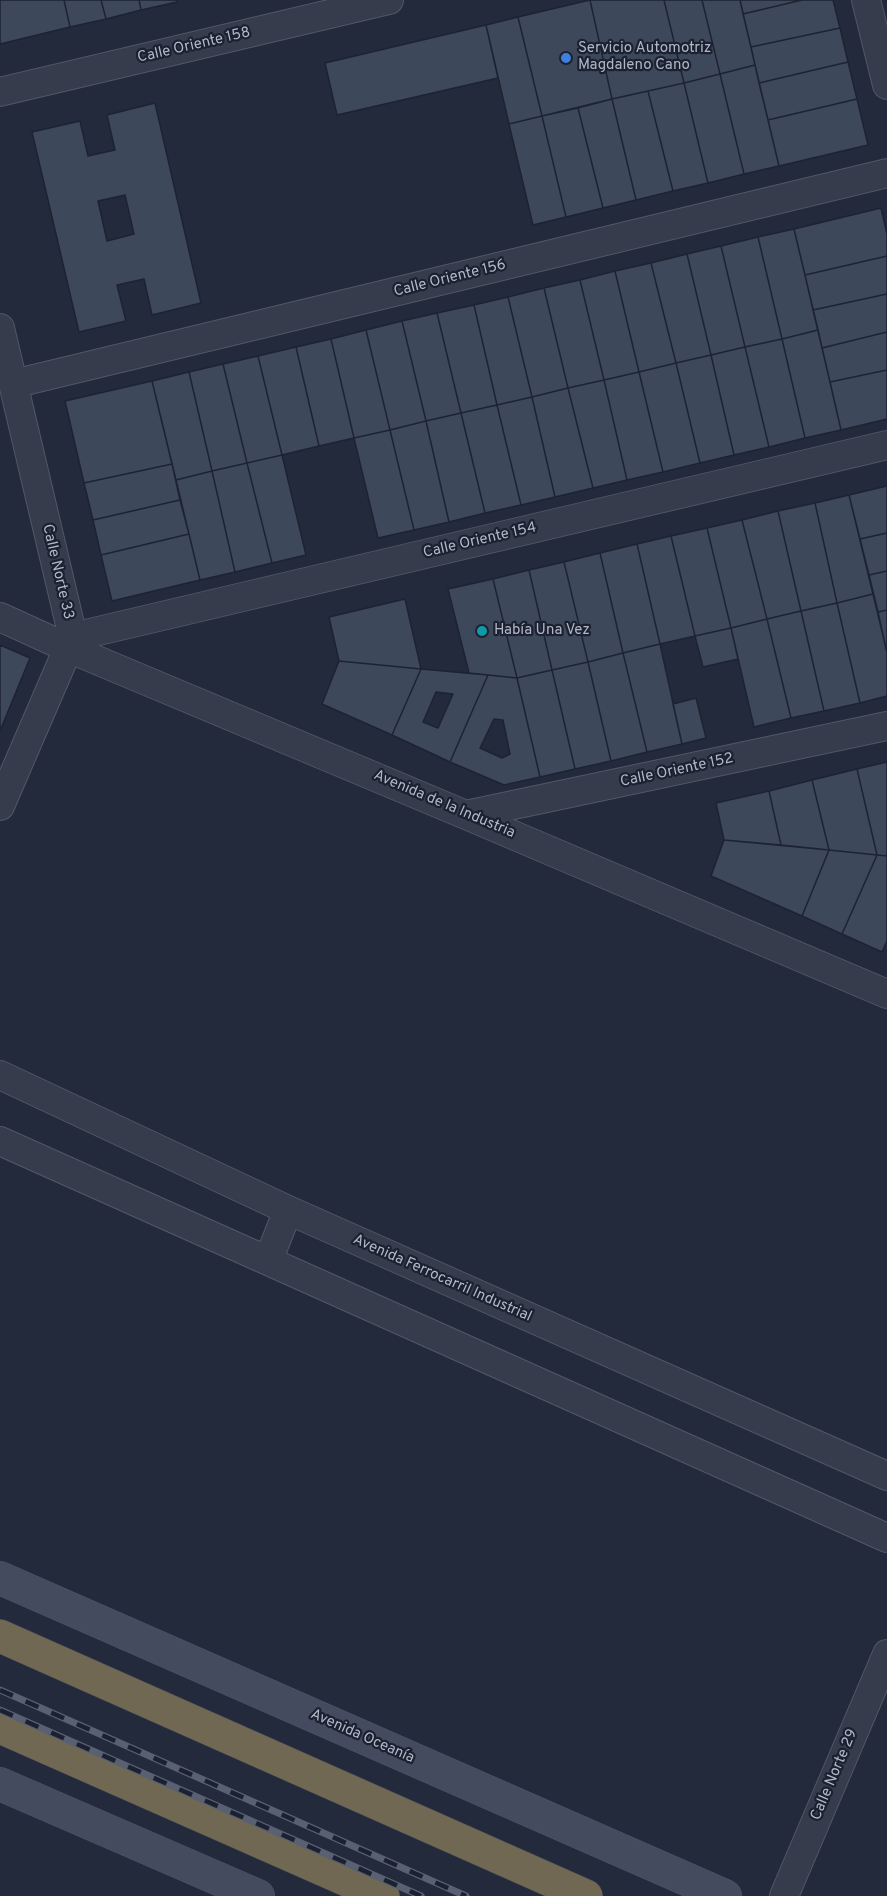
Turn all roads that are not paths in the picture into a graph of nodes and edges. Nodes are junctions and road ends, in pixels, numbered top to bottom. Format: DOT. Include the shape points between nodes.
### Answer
graph roads {
  1 [pos="388,0"];
  2 [pos="867,0"];
  3 [pos="887,85"];
  4 [pos="0,92"];
  5 [pos="887,173"];
  6 [pos="0,328"];
  7 [pos="13,384"];
  8 [pos="887,445"];
  9 [pos="0,617"];
  10 [pos="70,642"];
  11 [pos="887,726"];
  12 [pos="0,806"];
  13 [pos="466,814"];
  14 [pos="887,994"];
  15 [pos="0,1075"];
  16 [pos="0,1141"];
  17 [pos="288,1210"];
  18 [pos="268,1261"];
  19 [pos="887,1476"];
  20 [pos="887,1538"];
  21 [pos="0,1578"];
  22 [pos="0,1636"];
  23 [pos="887,1654"];
  24 [pos="0,1727"];
  25 [pos="0,1784"];
  26 [pos="258,1896"];
  27 [pos="383,1896"];
  28 [pos="585,1896"];
  29 [pos="724,1896"];
  30 [pos="784,1896"];
  1 -- 4 [label="street, Calle Oriente 158"];
  2 -- 3 [label="street"];
  5 -- 7 [label="street, Calle Oriente 156"];
  6 -- 7 [label="street, Calle Norte 33"];
  7 -- 10 [label="street, Calle Norte 33"];
  8 -- 10 [label="street, Calle Oriente 154"];
  9 -- 10 [label="street, Avenida de la Industria"];
  10 -- 12 [label="street"];
  10 -- 13 [label="street, Avenida de la Industria"];
  11 -- 13 [label="street, Calle Oriente 152"];
  13 -- 14 [label="street, Avenida de la Industria"];
  15 -- 17 [label="street, Avenida Ferrocarril Industrial"];
  16 -- 18 [label="street"];
  17 -- 18 [label="street"];
  17 -- 19 [label="street, Avenida Ferrocarril Industrial"];
  18 -- 20 [label="street"];
  21 -- 29 [label="main road, Avenida Oceanía"];
  22 -- 28 [label="highway"];
  23 -- 30 [label="street, Calle Norte 29"];
  24 -- 27 [label="highway"];
  25 -- 26 [label="main road"];
}
